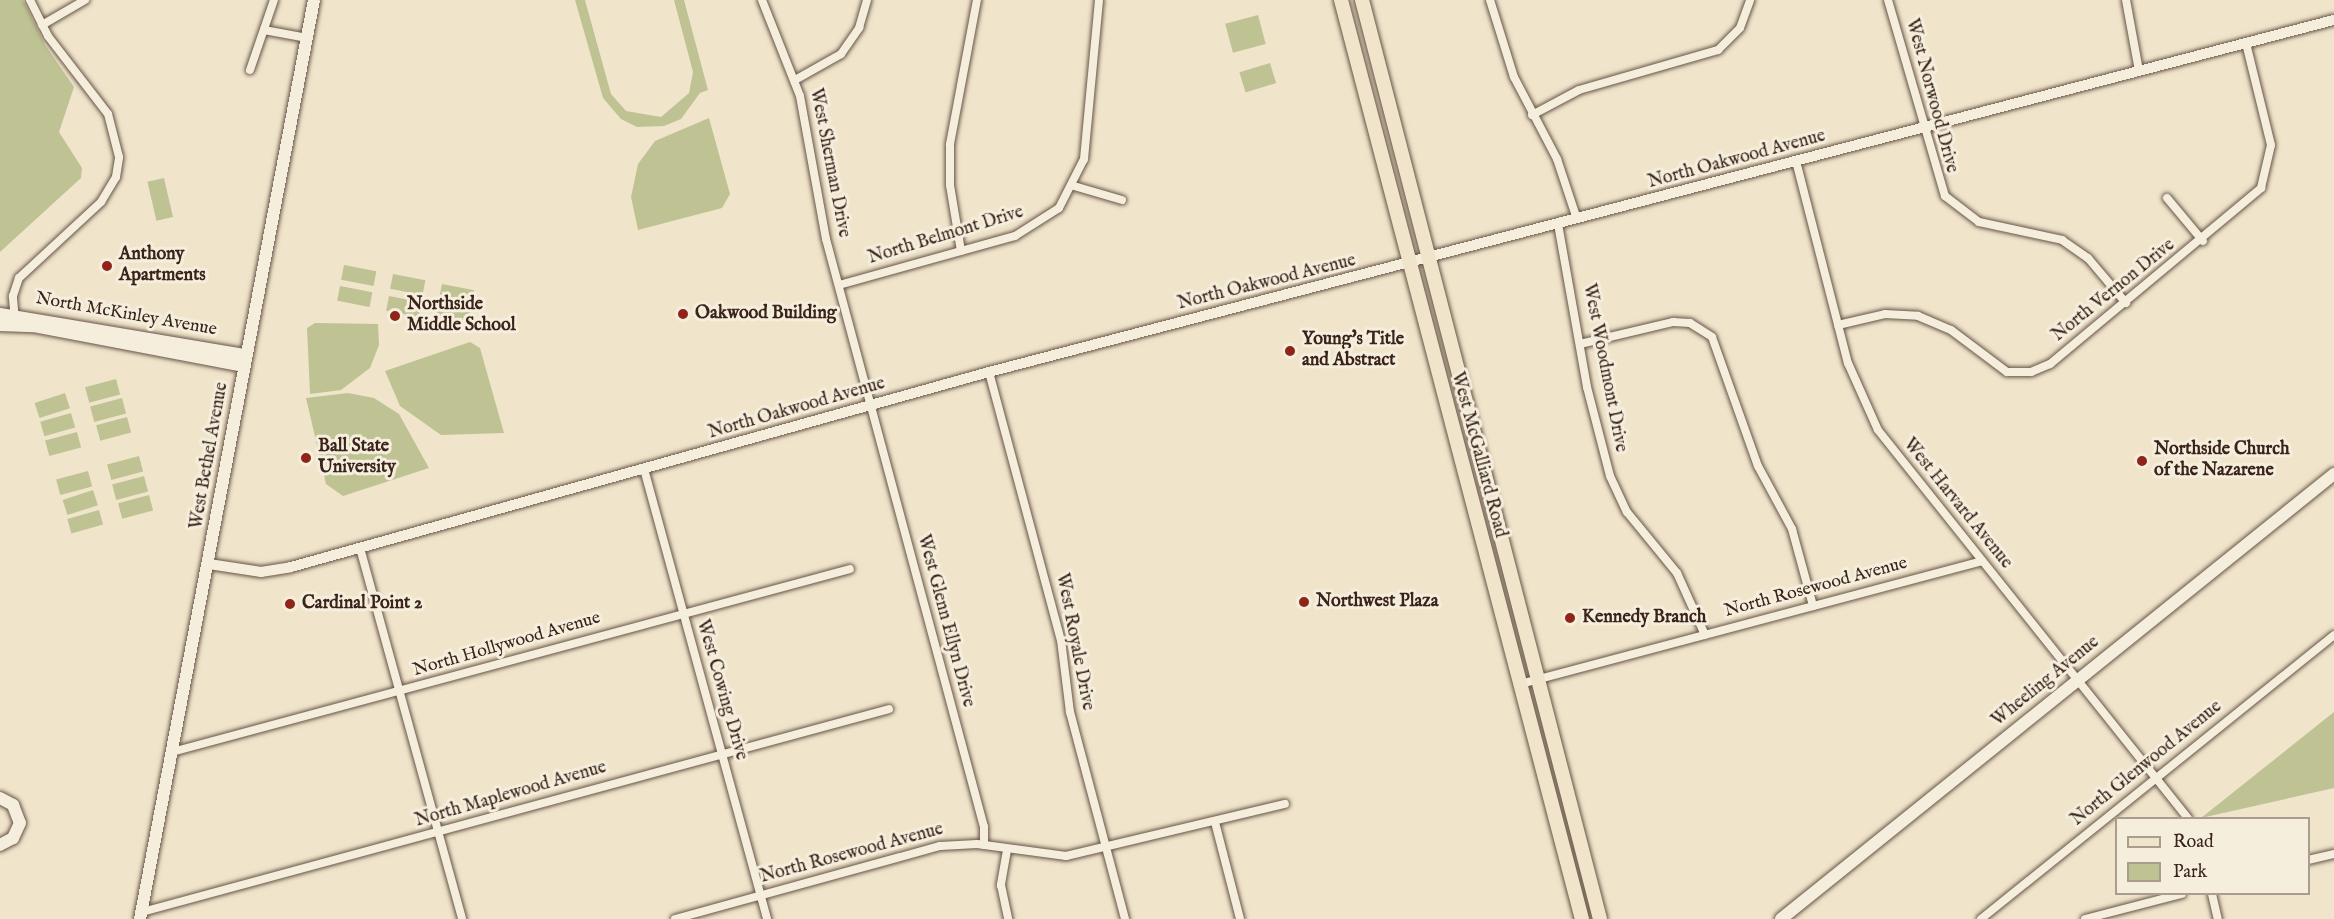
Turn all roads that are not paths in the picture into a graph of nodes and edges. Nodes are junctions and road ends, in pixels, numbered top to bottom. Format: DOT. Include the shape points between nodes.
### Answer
graph roads {
  1 [pos="30,0"];
  2 [pos="85,0"];
  3 [pos="274,0"];
  4 [pos="314,0"];
  5 [pos="762,0"];
  6 [pos="867,0"];
  7 [pos="977,0"];
  8 [pos="1099,0"];
  9 [pos="1341,0"];
  10 [pos="1362,0"];
  11 [pos="1490,0"];
  12 [pos="1750,0"];
  13 [pos="1888,0"];
  14 [pos="2126,0"];
  15 [pos="2334,20"];
  16 [pos="42,25"];
  17 [pos="264,30"];
  18 [pos="307,38"];
  19 [pos="2246,44"];
  20 [pos="250,70"];
  21 [pos="2139,71"];
  22 [pos="795,80"];
  23 [pos="1532,115"];
  24 [pos="1922,128"];
  25 [pos="1796,161"];
  26 [pos="1074,186"];
  27 [pos="2167,198"];
  28 [pos="1122,200"];
  29 [pos="1577,219"];
  30 [pos="1558,224"];
  31 [pos="2203,241"];
  32 [pos="961,251"];
  33 [pos="1428,260"];
  34 [pos="1410,265"];
  35 [pos="839,285"];
  36 [pos="2126,303"];
  37 [pos="0,314"];
  38 [pos="15,318"];
  39 [pos="0,325"];
  40 [pos="1838,325"];
  41 [pos="1580,344"];
  42 [pos="245,361"];
  43 [pos="989,372"];
  44 [pos="872,405"];
  45 [pos="644,469"];
  46 [pos="2334,474"];
  47 [pos="360,548"];
  48 [pos="1982,561"];
  49 [pos="209,564"];
  50 [pos="850,569"];
  51 [pos="1813,606"];
  52 [pos="683,613"];
  53 [pos="1705,635"];
  54 [pos="2334,635"];
  55 [pos="1536,678"];
  56 [pos="2079,679"];
  57 [pos="1520,684"];
  58 [pos="398,692"];
  59 [pos="889,709"];
  60 [pos="172,752"];
  61 [pos="722,754"];
  62 [pos="2156,778"];
  63 [pos="0,798"];
  64 [pos="1285,804"];
  65 [pos="2186,817"];
  66 [pos="1215,822"];
  67 [pos="439,833"];
  68 [pos="0,845"];
  69 [pos="984,845"];
  70 [pos="1108,849"];
  71 [pos="1007,850"];
  72 [pos="2334,854"];
  73 [pos="2310,860"];
  74 [pos="761,895"];
  75 [pos="2178,895"];
  76 [pos="2212,895"];
  77 [pos="141,915"];
  78 [pos="462,919"];
  79 [pos="675,919"];
  80 [pos="767,919"];
  81 [pos="1008,919"];
  82 [pos="1125,919"];
  83 [pos="1240,919"];
  84 [pos="1582,919"];
  85 [pos="1600,919"];
  86 [pos="1781,919"];
  87 [pos="1981,919"];
  88 [pos="2085,919"];
  89 [pos="2218,919"];
  1 -- 16 [label="street"];
  2 -- 16 [label="street"];
  3 -- 17 [label="street"];
  4 -- 18 [label="main road, West Bethel Avenue"];
  5 -- 22 [label="street, West Sherman Drive"];
  6 -- 22 [label="street" via="859,28 841,54"];
  7 -- 32 [label="street" via="950,144 950,185"];
  8 -- 26 [label="street, North Belmont Drive" via="1084,159"];
  9 -- 34 [label="main road, West McGalliard Road"];
  10 -- 33 [label="main road, West McGalliard Road"];
  11 -- 23 [label="street"];
  12 -- 23 [label="street" via="1740,28 1718,50 1579,90"];
  13 -- 24 [label="street, West Norwood Drive"];
  14 -- 21 [label="street"];
  15 -- 19 [label="street, North Oakwood Avenue"];
  16 -- 38 [label="street" via="108,114 119,157 116,177 101,202 19,278"];
  17 -- 18 [label="street"];
  17 -- 20 [label="street"];
  18 -- 42 [label="main road, West Bethel Avenue"];
  19 -- 21 [label="street, North Oakwood Avenue"];
  19 -- 31 [label="street, North Vernon Drive" via="2271,160 2252,201"];
  21 -- 24 [label="street, North Oakwood Avenue"];
  22 -- 35 [label="street, West Sherman Drive"];
  23 -- 29 [label="street" via="1557,159"];
  24 -- 25 [label="street, North Oakwood Avenue"];
  24 -- 36 [label="street, West Norwood Drive" via="1940,188 1959,211 1979,222 2062,240 2088,258"];
  25 -- 29 [label="street, North Oakwood Avenue"];
  25 -- 40 [label="street, West Harvard Avenue"];
  26 -- 28 [label="street"];
  26 -- 32 [label="street, North Belmont Drive" via="1034,228"];
  27 -- 31 [label="street"];
  29 -- 30 [label="street, North Oakwood Avenue"];
  30 -- 33 [label="street, North Oakwood Avenue"];
  30 -- 41 [label="street, West Woodmont Drive"];
  31 -- 36 [label="street, North Vernon Drive"];
  32 -- 35 [label="street, North Belmont Drive"];
  33 -- 34 [label="street, North Oakwood Avenue"];
  33 -- 55 [label="main road, West McGalliard Road"];
  34 -- 43 [label="street, North Oakwood Avenue"];
  34 -- 57 [label="main road, West McGalliard Road"];
  35 -- 44 [label="street, West Sherman Drive"];
  36 -- 40 [label="street, North Vernon Drive" via="2050,364 2025,373 1997,368 1952,330 1918,316 1885,314"];
  37 -- 38 [label="main road, North McKinley Avenue"];
  38 -- 39 [label="main road, North McKinley Avenue"];
  38 -- 42 [label="main road, North McKinley Avenue"];
  40 -- 48 [label="street, West Harvard Avenue" via="1859,392 1878,429"];
  41 -- 51 [label="street" via="1673,322 1690,323 1712,337 1758,466 1791,529"];
  41 -- 53 [label="street, West Woodmont Drive" via="1610,476 1627,512 1677,573"];
  42 -- 49 [label="main road, West Bethel Avenue"];
  43 -- 44 [label="street, North Oakwood Avenue"];
  43 -- 70 [label="street, West Royale Drive" via="1061,640 1068,701"];
  44 -- 45 [label="street, North Oakwood Avenue"];
  44 -- 69 [label="street, West Glenn Ellyn Drive" via="984,827"];
  45 -- 47 [label="street, North Oakwood Avenue"];
  45 -- 52 [label="street, West Cowing Drive"];
  46 -- 56 [label="main road, Wheeling Avenue"];
  47 -- 49 [label="street, North Oakwood Avenue" via="261,572"];
  47 -- 58 [label="street"];
  48 -- 51 [label="street, North Rosewood Avenue"];
  48 -- 56 [label="street, West Harvard Avenue"];
  49 -- 60 [label="main road, West Bethel Avenue"];
  50 -- 52 [label="street, North Hollywood Avenue"];
  51 -- 53 [label="street, North Rosewood Avenue"];
  52 -- 58 [label="street, North Hollywood Avenue"];
  52 -- 61 [label="street, West Cowing Drive"];
  53 -- 55 [label="street, North Rosewood Avenue"];
  54 -- 62 [label="street, North Glenwood Avenue"];
  55 -- 57 [label="street, North Rosewood Avenue"];
  55 -- 85 [label="main road, West McGalliard Road"];
  56 -- 62 [label="street, West Harvard Avenue"];
  56 -- 86 [label="main road, Wheeling Avenue"];
  57 -- 84 [label="main road, West McGalliard Road"];
  58 -- 60 [label="street, North Hollywood Avenue"];
  58 -- 67 [label="street"];
  59 -- 61 [label="street, North Maplewood Avenue"];
  60 -- 77 [label="main road, West Bethel Avenue"];
  61 -- 67 [label="street, North Maplewood Avenue"];
  61 -- 74 [label="street, West Cowing Drive"];
  62 -- 65 [label="street, West Harvard Avenue"];
  62 -- 87 [label="street, North Glenwood Avenue"];
  63 -- 68 [label="main road" via="13,805 20,823 13,838"];
  64 -- 66 [label="street, North Rosewood Avenue"];
  66 -- 70 [label="street, North Rosewood Avenue"];
  66 -- 83 [label="street"];
  67 -- 77 [label="street, North Maplewood Avenue"];
  67 -- 78 [label="street"];
  69 -- 71 [label="street, North Rosewood Avenue"];
  69 -- 74 [label="street, North Rosewood Avenue" via="940,846"];
  70 -- 71 [label="street, North Rosewood Avenue" via="1047,857"];
  70 -- 82 [label="street, West Royale Drive"];
  71 -- 81 [label="street" via="1001,885"];
  72 -- 73 [label="street"];
  74 -- 79 [label="street, North Rosewood Avenue"];
  74 -- 80 [label="street, West Cowing Drive"];
  75 -- 88 [label="street"];
  76 -- 89 [label="street"];
}
